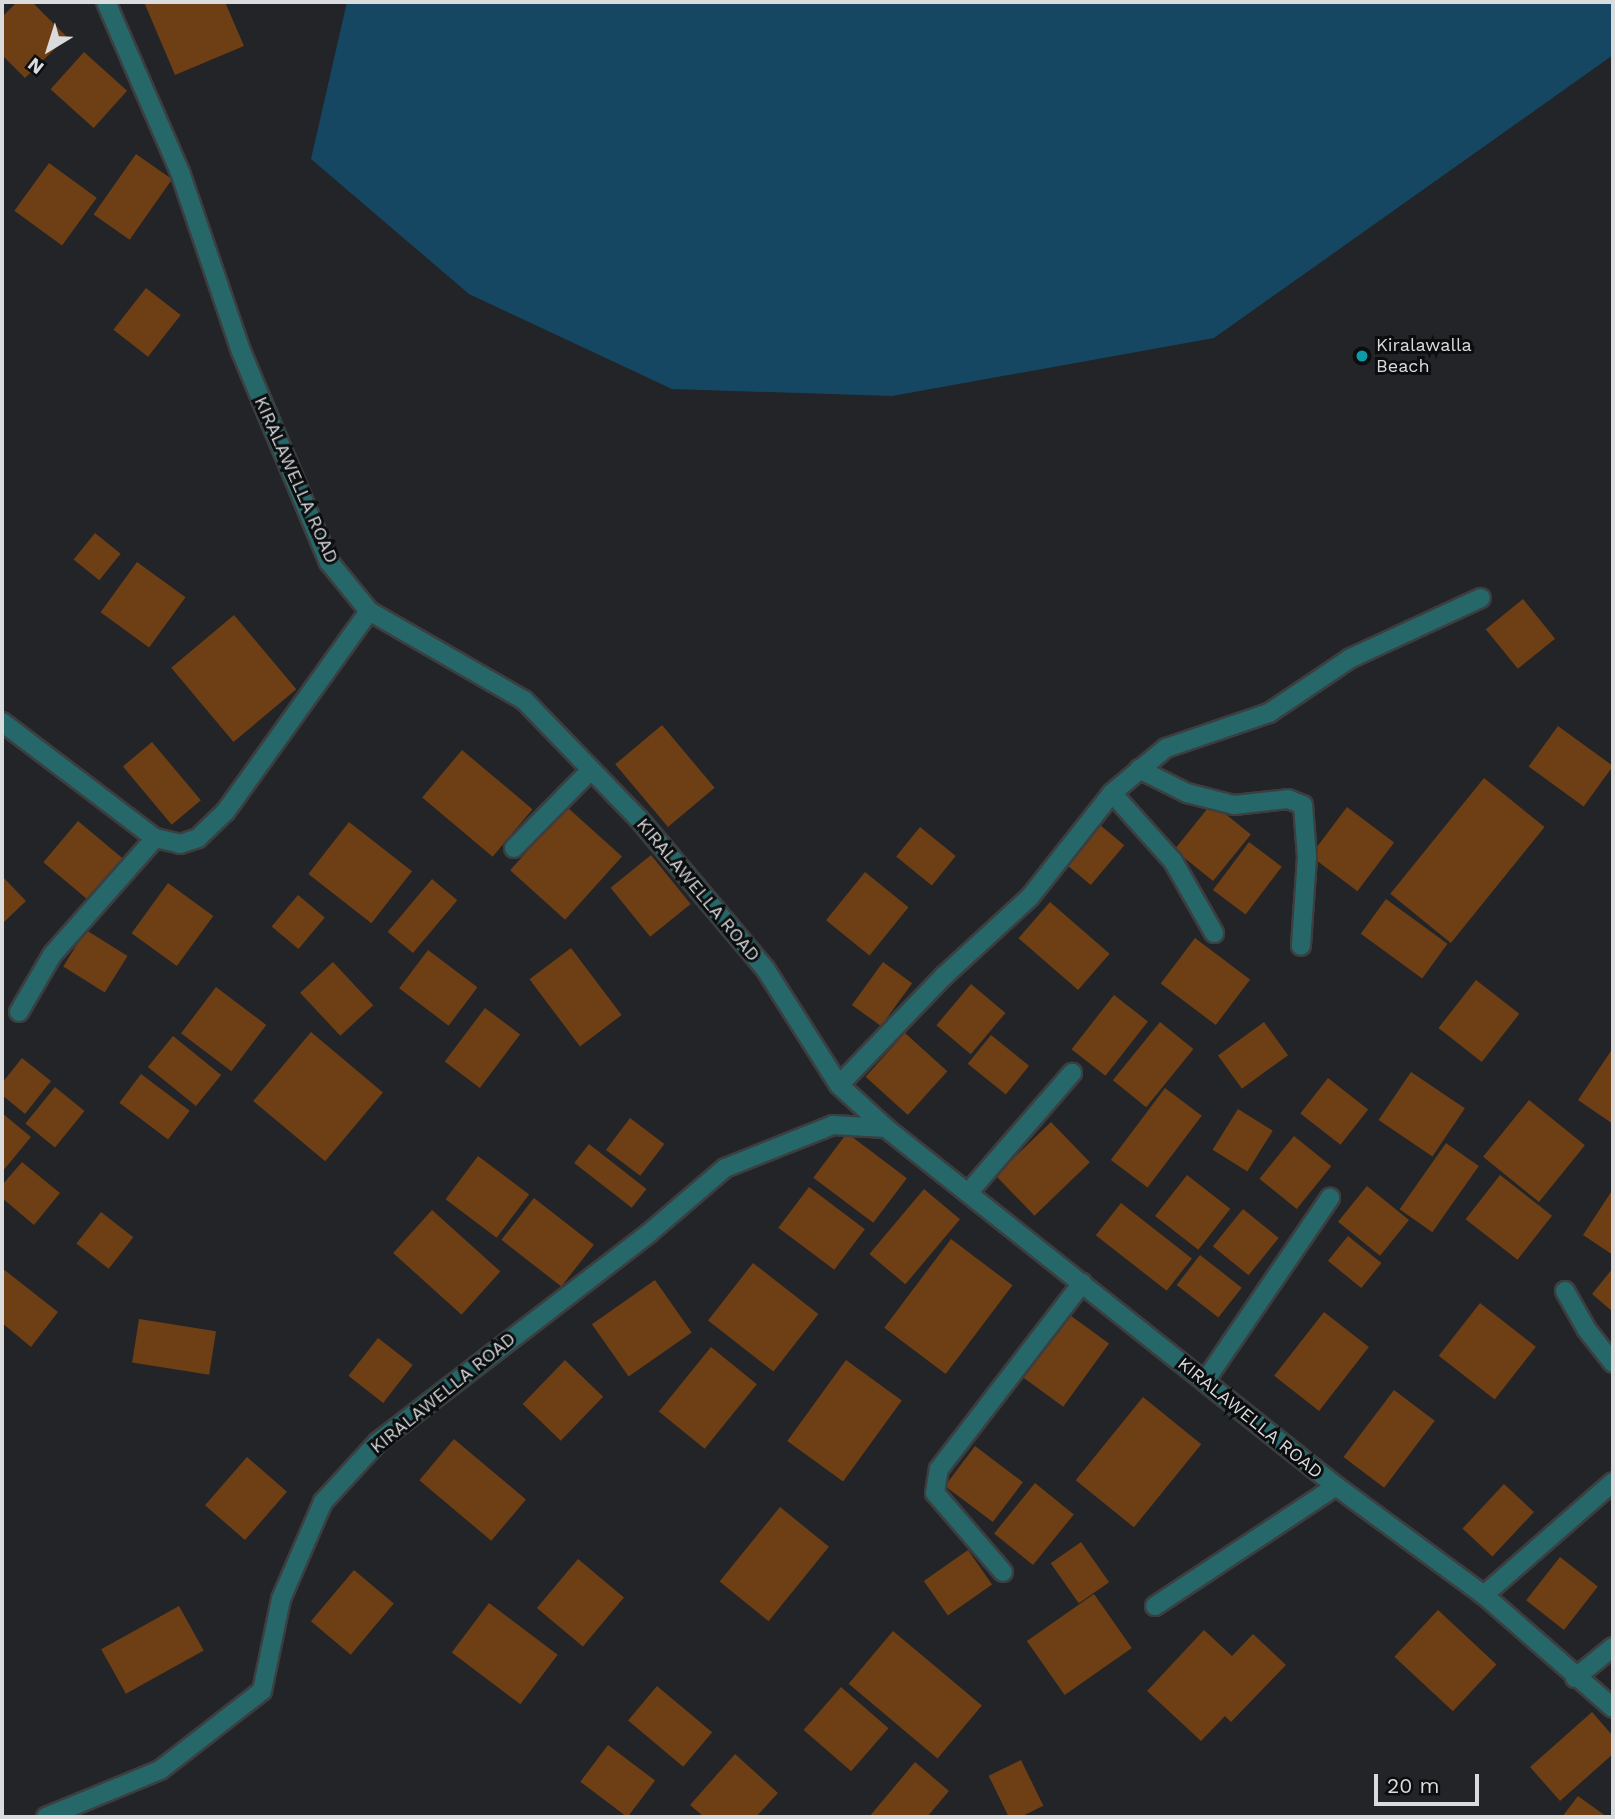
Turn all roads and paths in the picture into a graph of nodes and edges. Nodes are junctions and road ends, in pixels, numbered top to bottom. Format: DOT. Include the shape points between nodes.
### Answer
graph roads {
  1 [pos="106,2"];
  2 [pos="1481,598"];
  3 [pos="369,611"];
  4 [pos="2,722"];
  5 [pos="1139,769"];
  6 [pos="591,770"];
  7 [pos="1112,793"];
  8 [pos="155,838"];
  9 [pos="514,848"];
  10 [pos="1214,933"];
  11 [pos="1301,946"];
  12 [pos="19,1012"];
  13 [pos="1072,1073"];
  14 [pos="839,1085"];
  15 [pos="886,1128"];
  16 [pos="968,1193"];
  17 [pos="1331,1198"];
  18 [pos="1082,1283"];
  19 [pos="1565,1291"];
  20 [pos="1613,1363"];
  21 [pos="1205,1381"];
  22 [pos="1613,1482"];
  23 [pos="1336,1486"];
  24 [pos="1003,1572"];
  25 [pos="1483,1595"];
  26 [pos="1155,1606"];
  27 [pos="1613,1647"];
  28 [pos="1575,1678"];
  29 [pos="1613,1708"];
  30 [pos="46,1817"];
  1 -- 3 [label="street, KIRALAWELLA ROAD" via="180,173 241,351 329,562"];
  2 -- 5 [label="street" via="1351,658 1269,713 1166,748"];
  3 -- 6 [label="street, KIRALAWELLA ROAD" via="524,700"];
  3 -- 8 [label="street" via="226,811 198,838 180,844"];
  4 -- 8 [label="street"];
  5 -- 7 [label="street"];
  5 -- 11 [label="street" via="1187,793 1234,805 1288,799 1303,805 1307,857"];
  6 -- 9 [label="street"];
  6 -- 14 [label="street, KIRALAWELLA ROAD" via="639,819 766,970"];
  7 -- 10 [label="street" via="1174,861"];
  7 -- 14 [label="street" via="1030,897 945,975"];
  8 -- 12 [label="street" via="52,954"];
  13 -- 16 [label="street"];
  14 -- 15 [label="street, KIRALAWELLA ROAD"];
  15 -- 16 [label="street, KIRALAWELLA ROAD"];
  15 -- 30 [label="street, KIRALAWELLA ROAD" via="833,1125 725,1168 648,1234 378,1442 323,1502 281,1599 262,1691 160,1770"];
  16 -- 18 [label="street, KIRALAWELLA ROAD"];
  17 -- 21 [label="street"];
  18 -- 21 [label="street, KIRALAWELLA ROAD"];
  18 -- 24 [label="street" via="939,1469 935,1493"];
  19 -- 20 [label="street"];
  21 -- 23 [label="street, KIRALAWELLA ROAD"];
  22 -- 25 [label="street"];
  23 -- 25 [label="street, KIRALAWELLA ROAD"];
  23 -- 26 [label="street"];
  25 -- 28 [label="street, KIRALAWELLA ROAD"];
  27 -- 28 [label="street"];
  28 -- 29 [label="street, KIRALAWELLA ROAD"];
}
